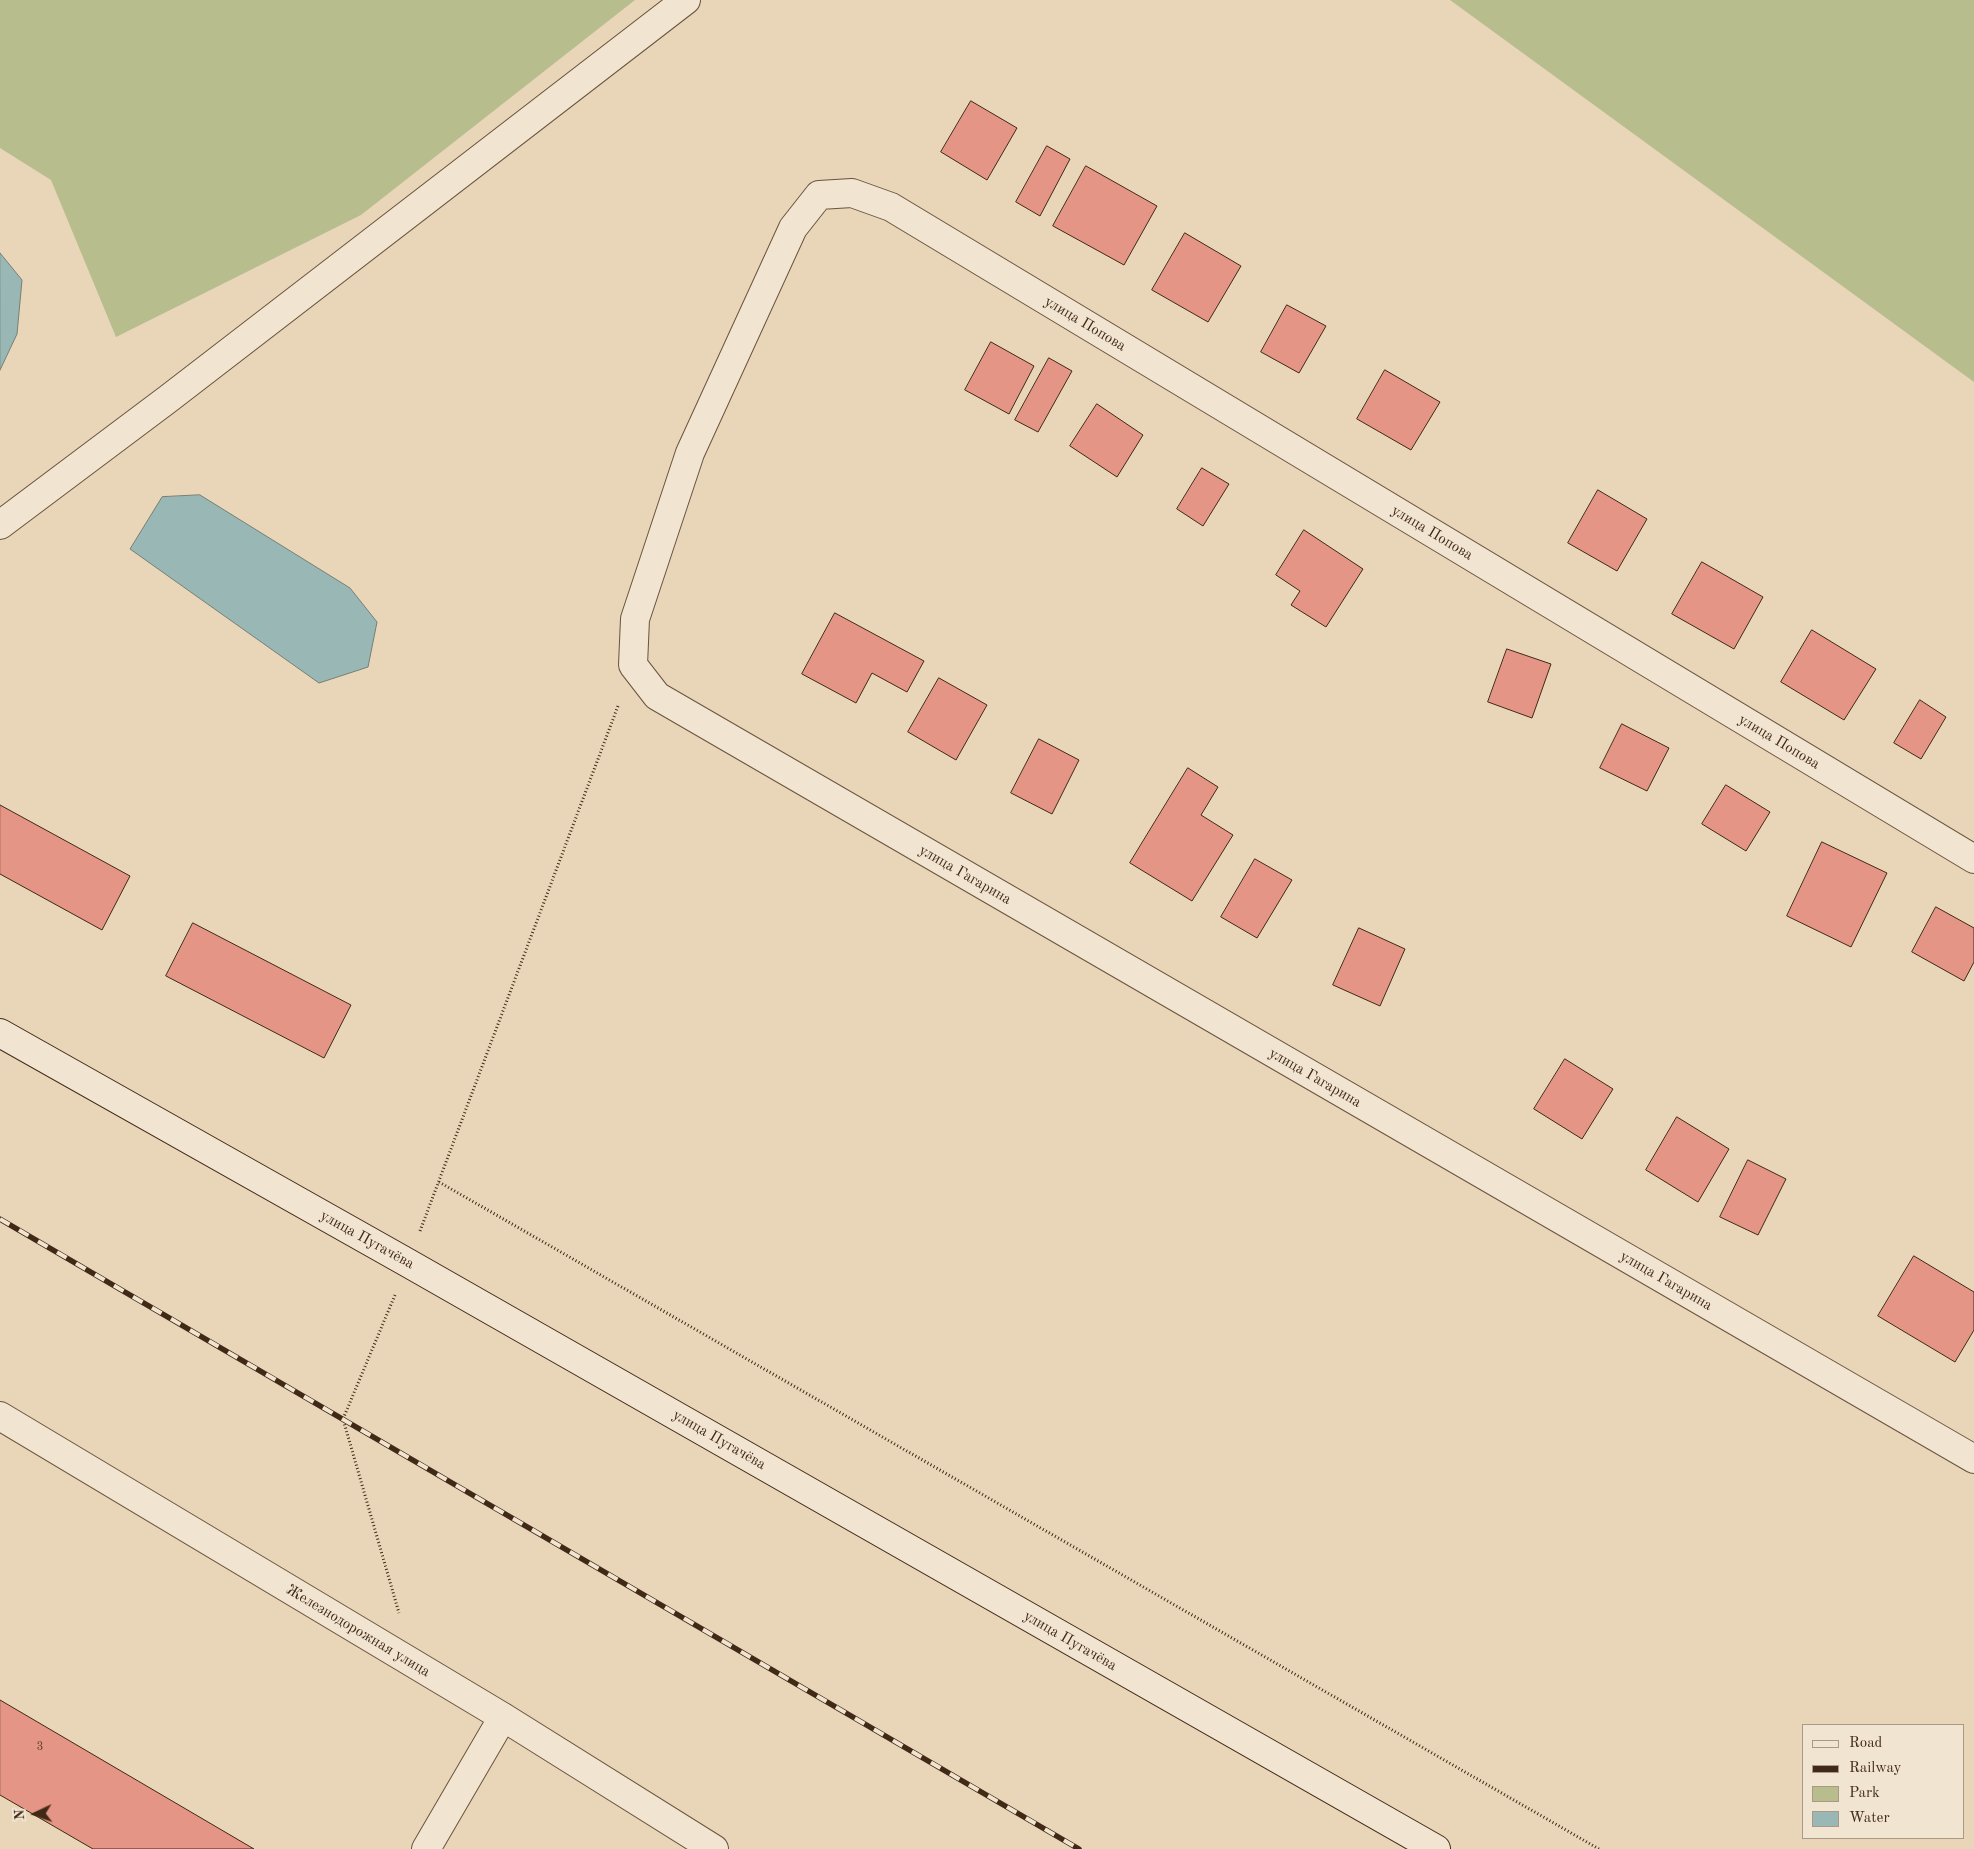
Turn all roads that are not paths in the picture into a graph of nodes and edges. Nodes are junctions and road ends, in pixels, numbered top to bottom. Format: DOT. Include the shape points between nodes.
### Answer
graph roads {
  1 [pos="686,0"];
  2 [pos="0,525"];
  3 [pos="657,696"];
  4 [pos="1974,859"];
  5 [pos="0,1033"];
  6 [pos="0,1416"];
  7 [pos="1974,1459"];
  8 [pos="503,1718"];
  9 [pos="426,1849"];
  10 [pos="714,1849"];
  11 [pos="1436,1849"];
  1 -- 2 [label="street"];
  3 -- 4 [label="street, улица Попова" via="633,665 635,619 690,453 793,228 819,195 852,193 891,207"];
  3 -- 7 [label="street, улица Гагарина"];
  5 -- 11 [label="street, улица Пугачёва"];
  6 -- 8 [label="street, Железнодорожная улица"];
  8 -- 9 [label="street"];
  8 -- 10 [label="street, Железнодорожная улица"];
}
